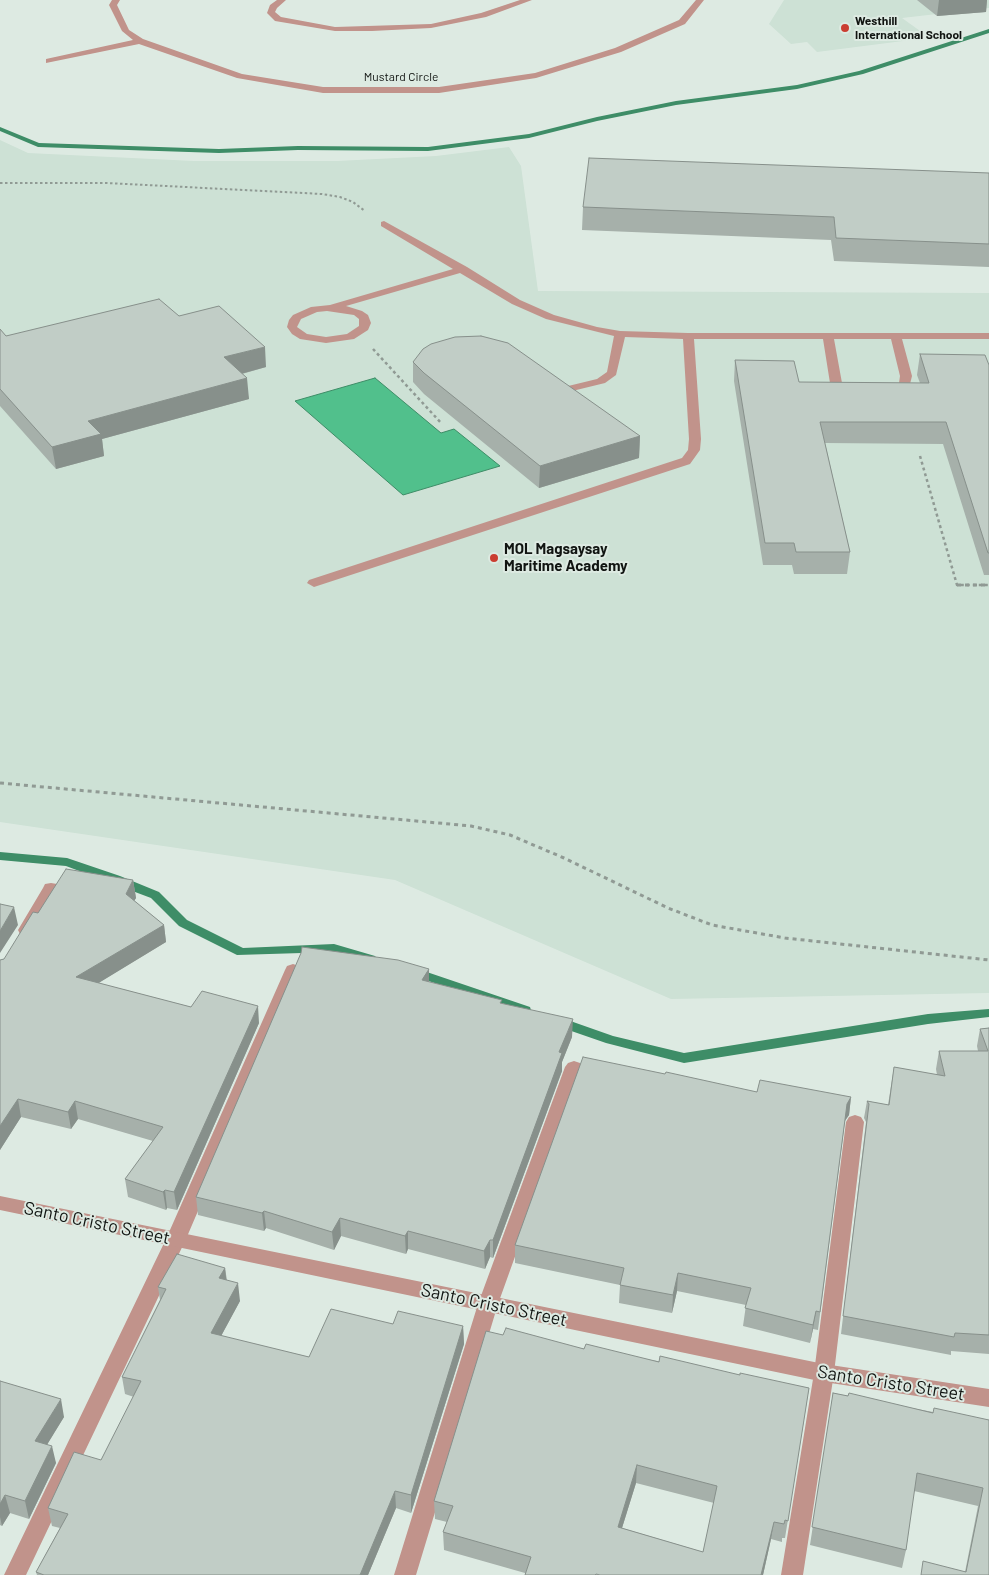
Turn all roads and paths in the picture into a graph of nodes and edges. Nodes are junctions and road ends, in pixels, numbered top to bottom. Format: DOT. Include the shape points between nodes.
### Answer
graph roads {
  1 [pos="116,0"];
  2 [pos="282,0"];
  3 [pos="528,0"];
  4 [pos="700,0"];
  5 [pos="140,41"];
  6 [pos="49,61"];
  7 [pos="0,183"];
  8 [pos="384,224"];
  9 [pos="462,268"];
  10 [pos="366,298"];
  11 [pos="327,308"];
  12 [pos="358,313"];
  13 [pos="358,333"];
  14 [pos="620,334"];
  15 [pos="688,336"];
  16 [pos="828,336"];
  17 [pos="896,336"];
  18 [pos="989,336"];
  19 [pos="564,390"];
  20 [pos="442,424"];
  21 [pos="920,456"];
  22 [pos="314,583"];
  23 [pos="989,585"];
  24 [pos="0,783"];
  25 [pos="52,888"];
  26 [pos="15,946"];
  27 [pos="989,960"];
  28 [pos="293,970"];
  29 [pos="574,1067"];
  30 [pos="855,1122"];
  31 [pos="0,1203"];
  32 [pos="176,1239"];
  33 [pos="488,1304"];
  34 [pos="824,1373"];
  35 [pos="989,1398"];
  36 [pos="15,1575"];
  37 [pos="405,1575"];
  38 [pos="792,1575"];
  1 -- 5 [label="street, Mustard Circle" via="113,5 126,31"];
  2 -- 3 [label="street" via="273,7 272,13 278,19 335,29 431,26 483,15"];
  4 -- 5 [label="street, Mustard Circle" via="682,22 618,50 536,75 439,90 323,90 249,78"];
  5 -- 6 [label="street"];
  7 -- 8 [label="path" via="106,183 322,194 353,202"];
  8 -- 9 [label="street"];
  9 -- 10 [label="street"];
  9 -- 14 [label="street" via="516,302 550,317"];
  10 -- 11 [label="street"];
  10 -- 12 [label="street"];
  11 -- 12 [label="street"];
  11 -- 13 [label="street" via="297,317 292,327 304,337 320,340"];
  12 -- 13 [label="street" via="366,322"];
  13 -- 20 [label="path"];
  14 -- 15 [label="street"];
  14 -- 19 [label="street" via="612,373 601,381"];
  15 -- 16 [label="street"];
  15 -- 22 [label="street" via="695,438 694,450 686,462"];
  16 -- 17 [label="street"];
  16 -- 17 [label="street" via="836,383 841,390 871,393 896,390 904,384 906,376"];
  17 -- 18 [label="street"];
  21 -- 23 [label="path" via="957,585"];
  24 -- 27 [label="path" via="471,826 510,835 712,925 785,938"];
  25 -- 26 [label="street"];
  28 -- 32 [label="street"];
  29 -- 33 [label="street"];
  30 -- 34 [label="street"];
  31 -- 32 [label="street, Santo Cristo Street"];
  32 -- 33 [label="street, Santo Cristo Street"];
  32 -- 36 [label="street"];
  33 -- 34 [label="street, Santo Cristo Street"];
  33 -- 37 [label="street"];
  34 -- 35 [label="street, Santo Cristo Street"];
  34 -- 38 [label="street"];
}
